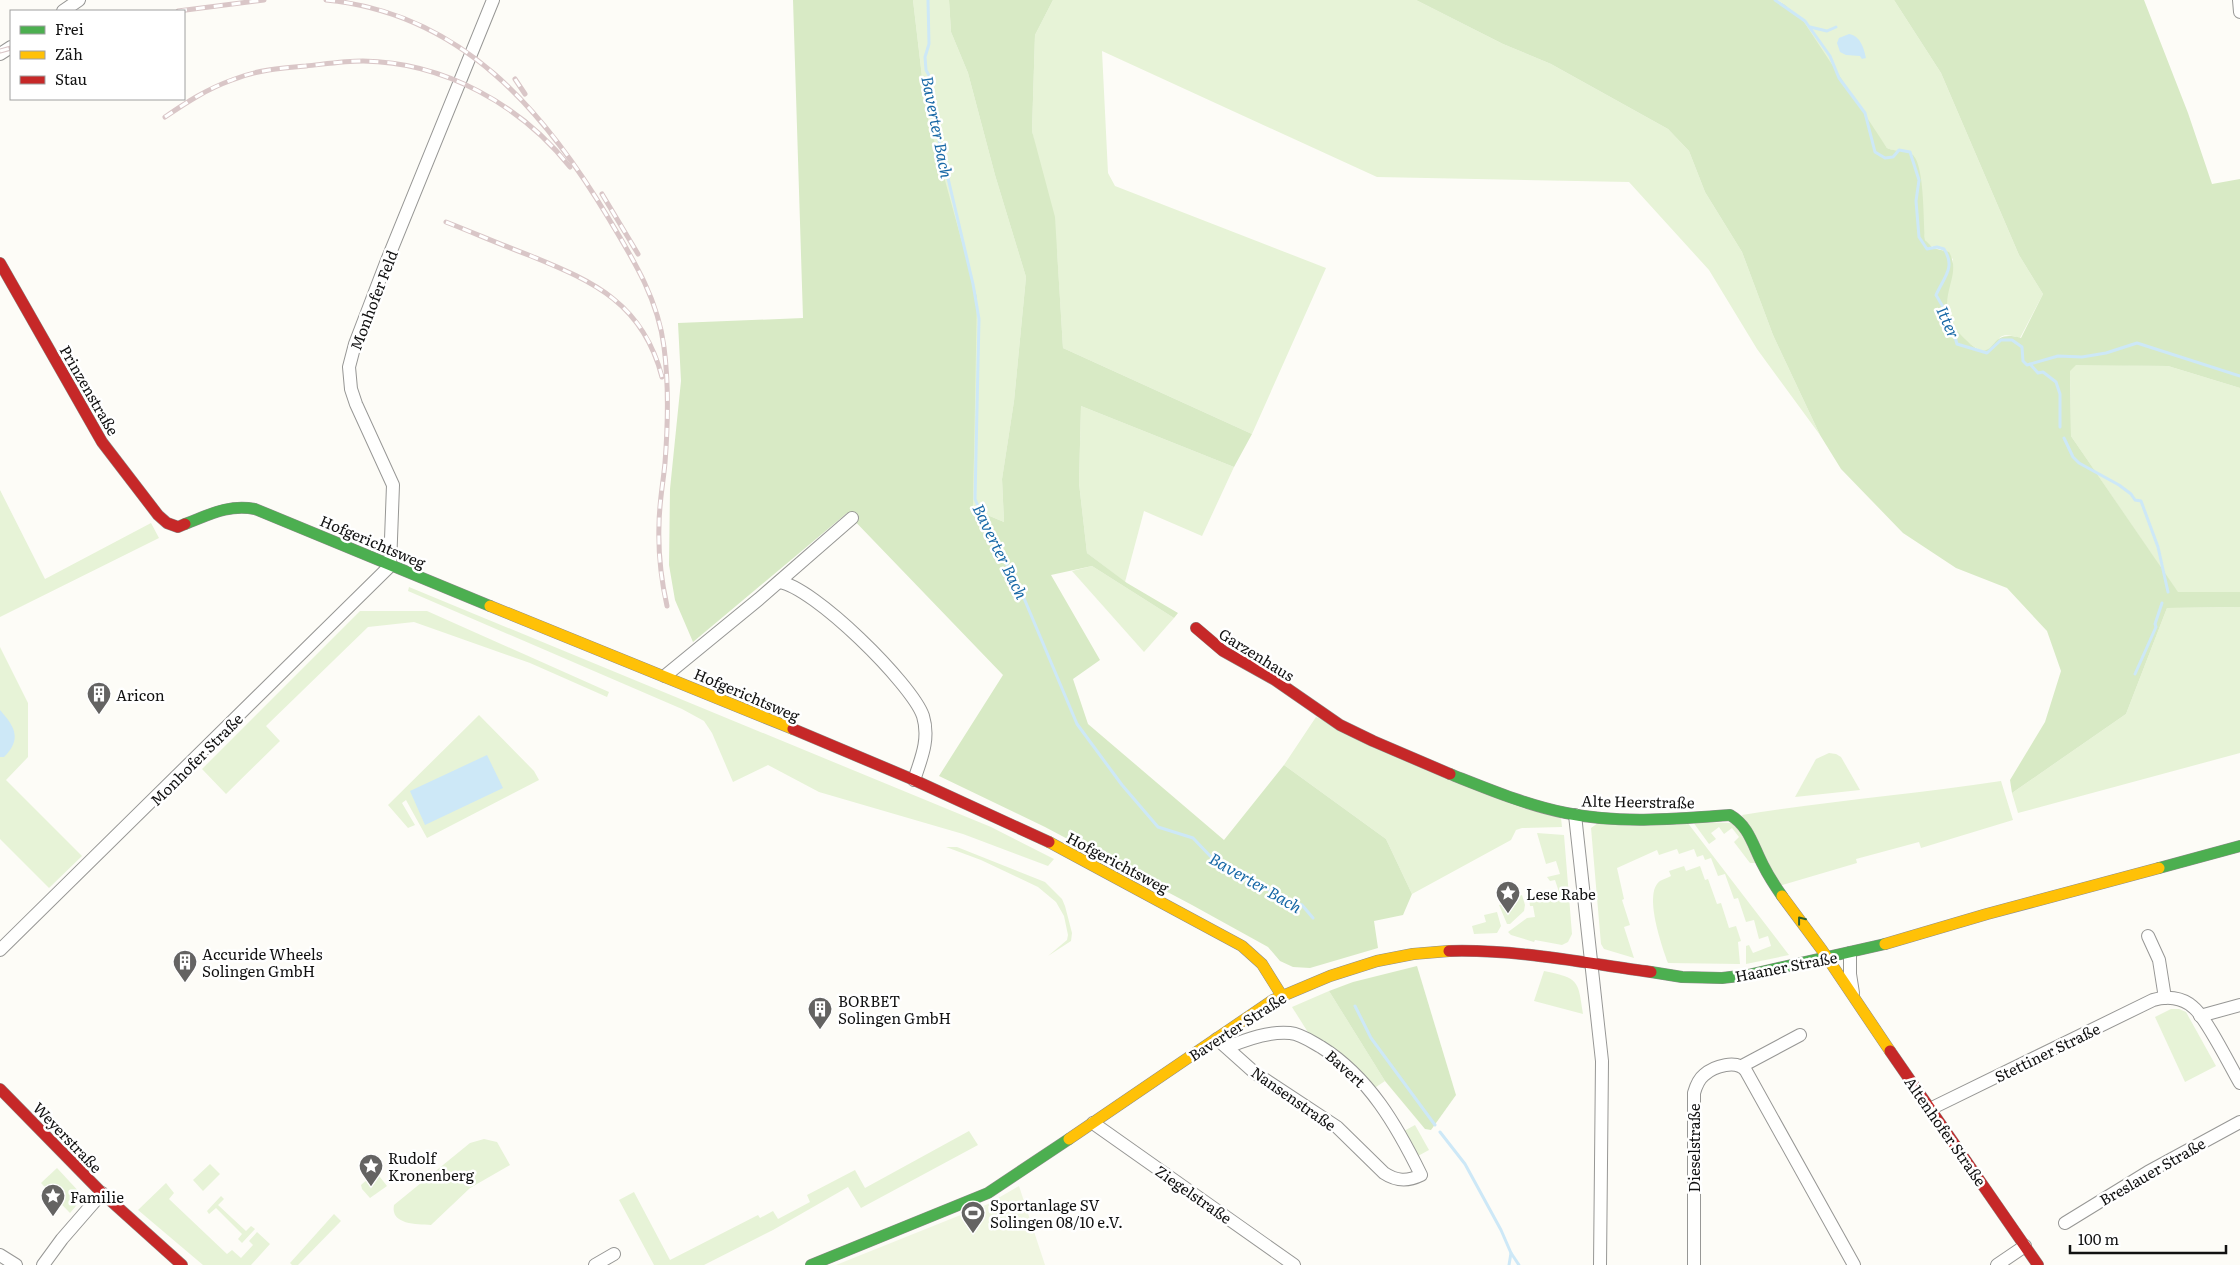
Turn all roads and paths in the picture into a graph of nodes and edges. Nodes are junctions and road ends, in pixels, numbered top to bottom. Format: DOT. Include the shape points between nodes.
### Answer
graph roads {
  1 [pos="79,0"];
  2 [pos="493,0"];
  3 [pos="2239,0"];
  4 [pos="64,10"];
  5 [pos="2240,12"];
  6 [pos="0,263"];
  7 [pos="852,518"];
  8 [pos="167,523"];
  9 [pos="390,566"];
  10 [pos="779,582"];
  11 [pos="1196,628"];
  12 [pos="665,676"];
  13 [pos="1304,702"];
  14 [pos="914,780"];
  15 [pos="1575,815"];
  16 [pos="2240,846"];
  17 [pos="2148,936"];
  18 [pos="0,950"];
  19 [pos="1850,953"];
  20 [pos="1829,958"];
  21 [pos="1591,964"];
  22 [pos="1282,996"];
  23 [pos="1854,998"];
  24 [pos="2164,998"];
  25 [pos="2240,1005"];
  26 [pos="2200,1016"];
  27 [pos="1800,1035"];
  28 [pos="1217,1038"];
  29 [pos="1228,1047"];
  30 [pos="1742,1066"];
  31 [pos="2240,1083"];
  32 [pos="0,1089"];
  33 [pos="1930,1109"];
  34 [pos="2240,1122"];
  35 [pos="1093,1123"];
  36 [pos="1421,1175"];
  37 [pos="102,1194"];
  38 [pos="2065,1223"];
  39 [pos="2025,1246"];
  40 [pos="614,1254"];
  41 [pos="0,1255"];
  42 [pos="16,1265"];
  43 [pos="43,1265"];
  44 [pos="182,1265"];
  45 [pos="595,1265"];
  46 [pos="812,1265"];
  47 [pos="1294,1265"];
  48 [pos="1600,1265"];
  49 [pos="1694,1265"];
  50 [pos="1854,1265"];
  51 [pos="1997,1265"];
  52 [pos="2038,1265"];
  1 -- 4 [label="street"];
  2 -- 9 [label="street, Monhofer Feld" via="386,263 349,367 356,404 393,485"];
  3 -- 5 [label="street"];
  6 -- 8 [label="street, Prinzenstraße" via="109,453"];
  7 -- 10 [label="street"];
  8 -- 9 [label="street, Hofgerichtsweg" via="178,527 220,509 247,507"];
  9 -- 12 [label="street, Hofgerichtsweg"];
  9 -- 18 [label="street, Monhofer Straße"];
  10 -- 12 [label="street"];
  10 -- 14 [label="street" via="798,590 850,630 913,697 923,718 925,738"];
  11 -- 13 [label="street, Garzenhaus" via="1210,643 1270,676"];
  12 -- 14 [label="street, Hofgerichtsweg"];
  13 -- 15 [label="street, Alte Heerstraße" via="1356,733 1508,798"];
  14 -- 22 [label="street, Hofgerichtsweg" via="1068,851 1242,946 1262,964"];
  20 -- 15 [label="street, Alte Heerstraße, one-way" via="1773,883 1746,828 1730,815 1646,818"];
  15 -- 21 [label="street"];
  16 -- 19 [label="street, Haaner Straße"];
  17 -- 24 [label="street" via="2159,960"];
  19 -- 20 [label="street, Haaner Straße"];
  19 -- 23 [label="street, Altenhofer Straße"];
  20 -- 21 [label="street, Haaner Straße" via="1722,978 1682,977"];
  20 -- 23 [label="street, Altenhofer Straße"];
  21 -- 22 [label="street, Baverter Straße" via="1492,951 1428,952 1348,969"];
  21 -- 48 [label="street" via="1602,1062"];
  22 -- 28 [label="street, Baverter Straße"];
  23 -- 33 [label="street, Altenhofer Straße"];
  24 -- 26 [label="street" via="2186,1002"];
  24 -- 33 [label="street, Stettiner Straße" via="2153,1000"];
  25 -- 26 [label="street"];
  26 -- 31 [label="street"];
  27 -- 30 [label="street, Dieselstraße"];
  28 -- 29 [label="street, Nansenstraße"];
  28 -- 35 [label="street, Baverter Straße"];
  29 -- 36 [label="street, Nansenstraße" via="1255,1073 1337,1127 1390,1177 1405,1180"];
  29 -- 36 [label="street, Bavert" via="1262,1036 1292,1033 1326,1050 1373,1094"];
  30 -- 49 [label="street, Dieselstraße" via="1712,1069 1700,1079 1694,1093"];
  30 -- 50 [label="street"];
  32 -- 37 [label="street, Weyerstraße"];
  33 -- 39 [label="street, Altenhofer Straße"];
  34 -- 38 [label="street, Breslauer Straße" via="2148,1172"];
  35 -- 46 [label="street, Baverter Straße" via="988,1192"];
  35 -- 47 [label="street, Ziegelstraße"];
  37 -- 43 [label="street"];
  37 -- 44 [label="street, Weyerstraße"];
  39 -- 51 [label="street"];
  39 -- 52 [label="street, Altenhofer Straße"];
  40 -- 45 [label="street"];
  41 -- 42 [label="street"];
}
